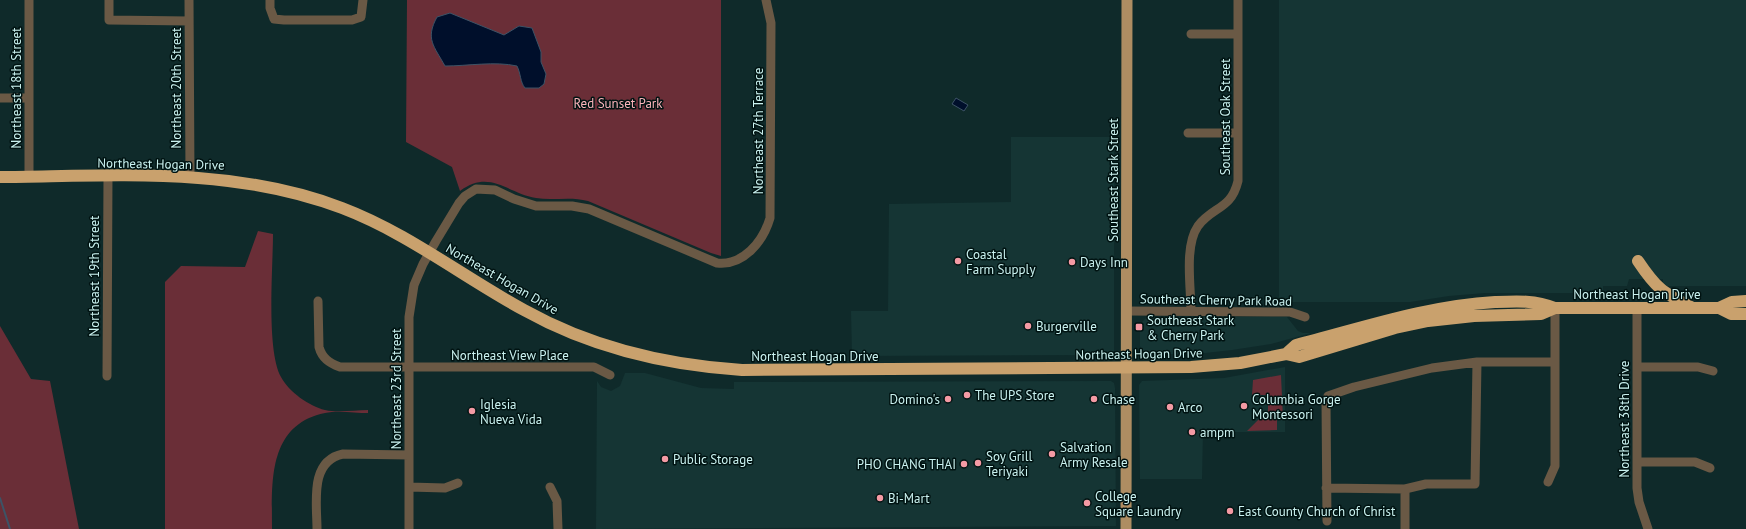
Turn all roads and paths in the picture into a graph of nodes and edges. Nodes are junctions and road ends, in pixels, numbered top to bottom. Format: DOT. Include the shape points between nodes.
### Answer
graph roads {
  1 [pos="29,0"];
  2 [pos="109,0"];
  3 [pos="189,0"];
  4 [pos="270,0"];
  5 [pos="363,0"];
  6 [pos="766,0"];
  7 [pos="1127,0"];
  8 [pos="1238,0"];
  9 [pos="189,21"];
  10 [pos="1191,34"];
  11 [pos="1238,34"];
  12 [pos="0,98"];
  13 [pos="29,98"];
  14 [pos="1188,133"];
  15 [pos="1238,133"];
  16 [pos="108,176"];
  17 [pos="190,176"];
  18 [pos="0,177"];
  19 [pos="29,177"];
  20 [pos="1226,205"];
  21 [pos="1233,211"];
  22 [pos="429,252"];
  23 [pos="747,256"];
  24 [pos="1638,260"];
  25 [pos="318,301"];
  26 [pos="1746,302"];
  27 [pos="1555,308"];
  28 [pos="1637,308"];
  29 [pos="1694,308"];
  30 [pos="1719,308"];
  31 [pos="1127,311"];
  32 [pos="1191,311"];
  33 [pos="1746,314"];
  34 [pos="1305,317"];
  35 [pos="1477,362"];
  36 [pos="1555,362"];
  37 [pos="408,366"];
  38 [pos="1637,367"];
  39 [pos="1126,368"];
  40 [pos="1713,371"];
  41 [pos="610,375"];
  42 [pos="107,376"];
  43 [pos="409,455"];
  44 [pos="1637,462"];
  45 [pos="1710,468"];
  46 [pos="1548,482"];
  47 [pos="458,483"];
  48 [pos="409,487"];
  49 [pos="550,487"];
  50 [pos="1326,488"];
  51 [pos="1405,489"];
  52 [pos="1328,521"];
  53 [pos="317,529"];
  54 [pos="408,529"];
  55 [pos="558,529"];
  56 [pos="1126,529"];
  57 [pos="1405,529"];
  58 [pos="1648,529"];
  1 -- 13 [label="street, Northeast 18th Street"];
  2 -- 9 [label="street" via="109,20"];
  3 -- 9 [label="street, Northeast 20th Street"];
  4 -- 5 [label="street" via="274,18 352,20 360,17"];
  6 -- 23 [label="street, Northeast 27th Terrace" via="771,23 770,218 765,231"];
  7 -- 31 [label="main road, Southeast Stark Street"];
  8 -- 11 [label="street, Southeast Oak Street"];
  9 -- 17 [label="street, Northeast 20th Street"];
  10 -- 11 [label="street"];
  11 -- 15 [label="street, Southeast Oak Street"];
  12 -- 13 [label="street"];
  13 -- 19 [label="street, Northeast 18th Street"];
  14 -- 15 [label="street"];
  15 -- 20 [label="street, Southeast Oak Street" via="1238,182 1234,194"];
  16 -- 17 [label="highway, Northeast Hogan Drive"];
  16 -- 19 [label="highway, Northeast Hogan Drive"];
  16 -- 42 [label="street, Northeast 19th Street"];
  17 -- 22 [label="highway, Northeast Hogan Drive" via="265,185 320,200 368,219"];
  18 -- 19 [label="highway, Northeast Hogan Drive"];
  20 -- 21 [label="street"];
  20 -- 32 [label="street, Southeast Oak Street" via="1198,226 1191,243"];
  22 -- 23 [label="street, Northeast 23rd Street" via="465,196 476,189 488,188 536,206 576,206 589,209 717,263 733,262"];
  22 -- 37 [label="street, Northeast 23rd Street" via="411,299"];
  22 -- 39 [label="highway, Northeast Hogan Drive" via="523,310 553,325 604,345 666,362 742,370"];
  24 -- 29 [label="highway" via="1652,282 1667,294"];
  25 -- 37 [label="street, Northeast View Place" via="319,347 326,360 340,366"];
  26 -- 30 [label="highway, Northeast Hogan Drive" via="1732,302"];
  27 -- 28 [label="highway, Northeast Hogan Drive"];
  27 -- 36 [label="street"];
  27 -- 39 [label="highway, Northeast Hogan Drive" via="1539,302 1506,302 1431,309 1296,345 1286,354 1251,361 1215,366"];
  28 -- 29 [label="highway, Northeast Hogan Drive"];
  28 -- 38 [label="street, Northeast 38th Drive"];
  29 -- 30 [label="highway, Northeast Hogan Drive"];
  30 -- 33 [label="highway, Northeast Hogan Drive" via="1731,314"];
  31 -- 32 [label="street, Southeast Cherry Park Road"];
  31 -- 39 [label="main road, Southeast Stark Street"];
  32 -- 34 [label="street, Southeast Cherry Park Road" via="1290,312"];
  35 -- 36 [label="street"];
  35 -- 50 [label="street" via="1403,374 1328,396"];
  35 -- 51 [label="street" via="1475,484 1426,484"];
  36 -- 46 [label="street" via="1555,466"];
  37 -- 41 [label="street, Northeast View Place" via="594,367"];
  37 -- 43 [label="street, Northeast 23rd Street"];
  38 -- 40 [label="street" via="1698,367"];
  38 -- 44 [label="street, Northeast 38th Drive"];
  39 -- 56 [label="main road, Southeast Stark Street"];
  43 -- 48 [label="street, Northeast 23rd Street"];
  43 -- 53 [label="street" via="343,454 334,456 326,462 317,479"];
  44 -- 45 [label="street" via="1695,462"];
  44 -- 58 [label="street, Northeast 38th Drive" via="1639,502"];
  47 -- 48 [label="street" via="445,488"];
  48 -- 54 [label="street, Northeast 23rd Street"];
  49 -- 55 [label="street" via="557,501"];
  50 -- 51 [label="street"];
  50 -- 52 [label="street"];
  51 -- 57 [label="street"];
}
